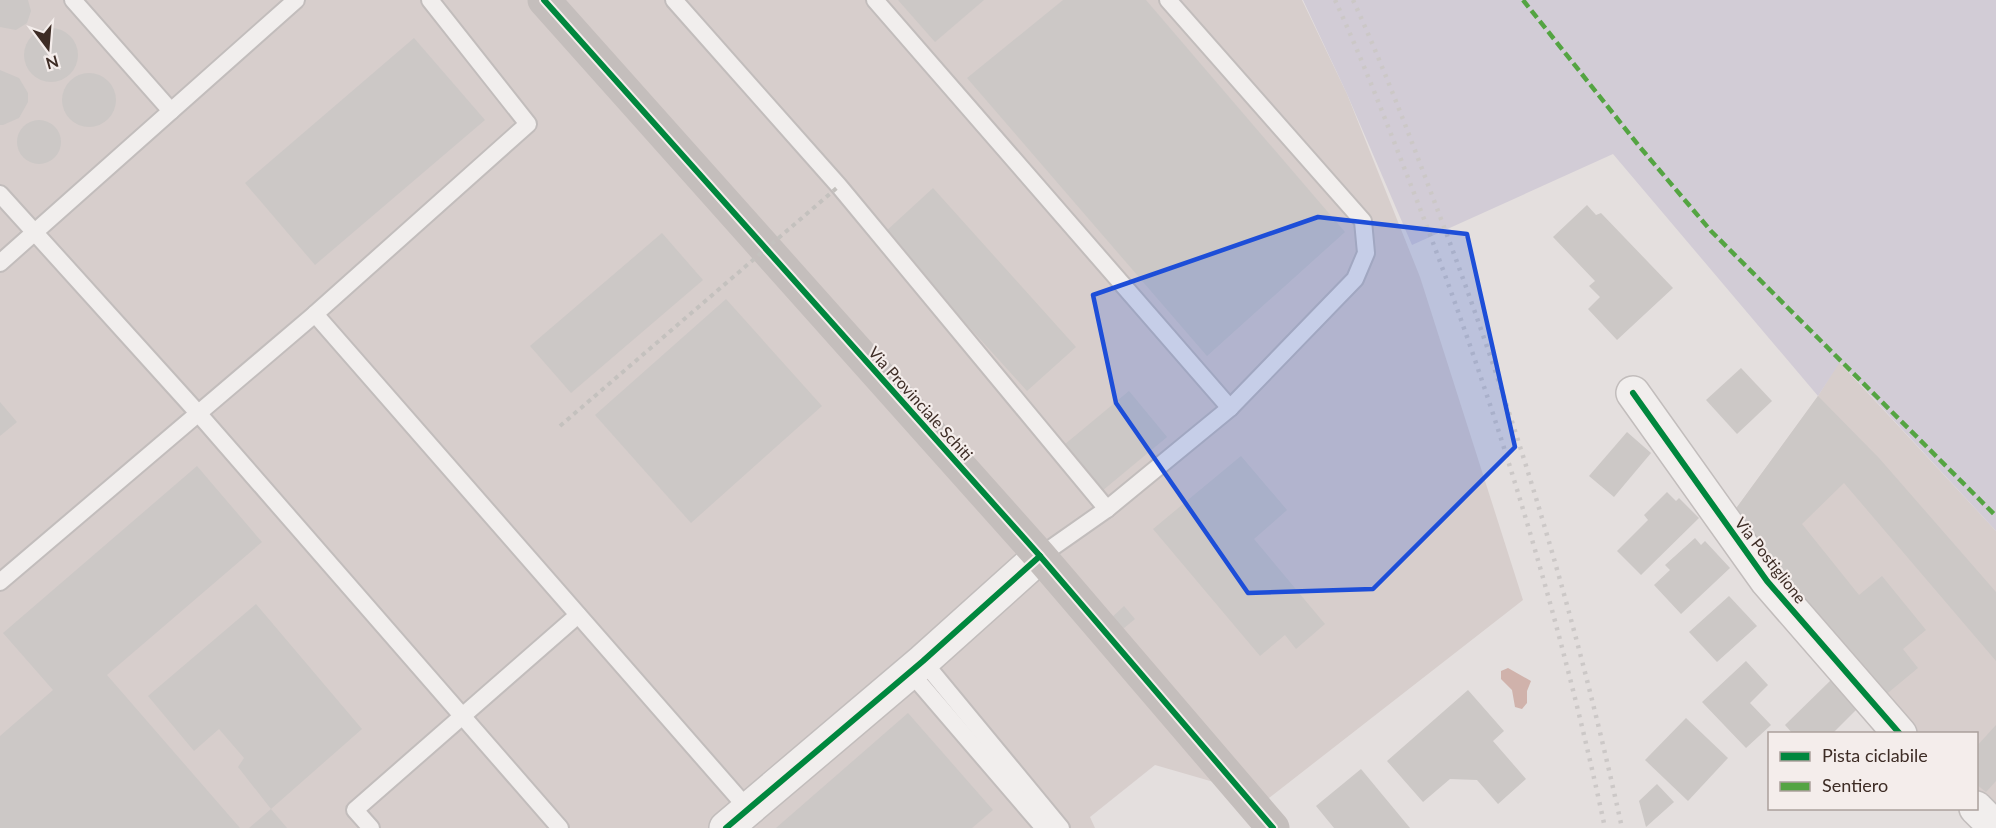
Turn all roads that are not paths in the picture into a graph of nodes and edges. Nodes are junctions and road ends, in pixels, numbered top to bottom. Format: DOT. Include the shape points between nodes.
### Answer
graph roads {
  1 [pos="73,0"];
  2 [pos="296,0"];
  3 [pos="429,0"];
  4 [pos="544,0"];
  5 [pos="674,0"];
  6 [pos="875,0"];
  7 [pos="1168,0"];
  8 [pos="171,111"];
  9 [pos="0,194"];
  10 [pos="34,233"];
  11 [pos="0,263"];
  12 [pos="315,314"];
  13 [pos="1632,393"];
  14 [pos="1230,408"];
  15 [pos="198,412"];
  16 [pos="1107,509"];
  17 [pos="1040,556"];
  18 [pos="0,582"];
  19 [pos="578,615"];
  20 [pos="917,666"];
  21 [pos="463,715"];
  22 [pos="1898,732"];
  23 [pos="737,819"];
  24 [pos="371,828"];
  25 [pos="560,828"];
  26 [pos="1044,828"];
  27 [pos="1061,828"];
  28 [pos="1273,828"];
  1 -- 8 [label="lane"];
  2 -- 8 [label="lane"];
  3 -- 12 [label="lane" via="528,124"];
  4 -- 17 [label="street, Via Provinciale Schiti"];
  5 -- 16 [label="lane" via="839,186"];
  6 -- 14 [label="lane"];
  7 -- 14 [label="lane" via="1363,221 1366,253 1355,279"];
  8 -- 10 [label="lane"];
  9 -- 10 [label="lane"];
  10 -- 11 [label="lane"];
  10 -- 15 [label="lane"];
  12 -- 15 [label="lane"];
  12 -- 19 [label="lane"];
  13 -- 22 [label="street, Via Postiglione" via="1767,581"];
  14 -- 16 [label="lane"];
  15 -- 18 [label="lane"];
  15 -- 21 [label="lane"];
  16 -- 17 [label="lane"];
  17 -- 20 [label="street"];
  17 -- 28 [label="street, Via Provinciale Schiti"];
  19 -- 21 [label="lane"];
  19 -- 23 [label="lane"];
  20 -- 23 [label="street"];
  20 -- 26 [label="lane"];
  20 -- 27 [label="lane"];
  21 -- 24 [label="lane" via="356,810"];
  21 -- 25 [label="lane"];
}
